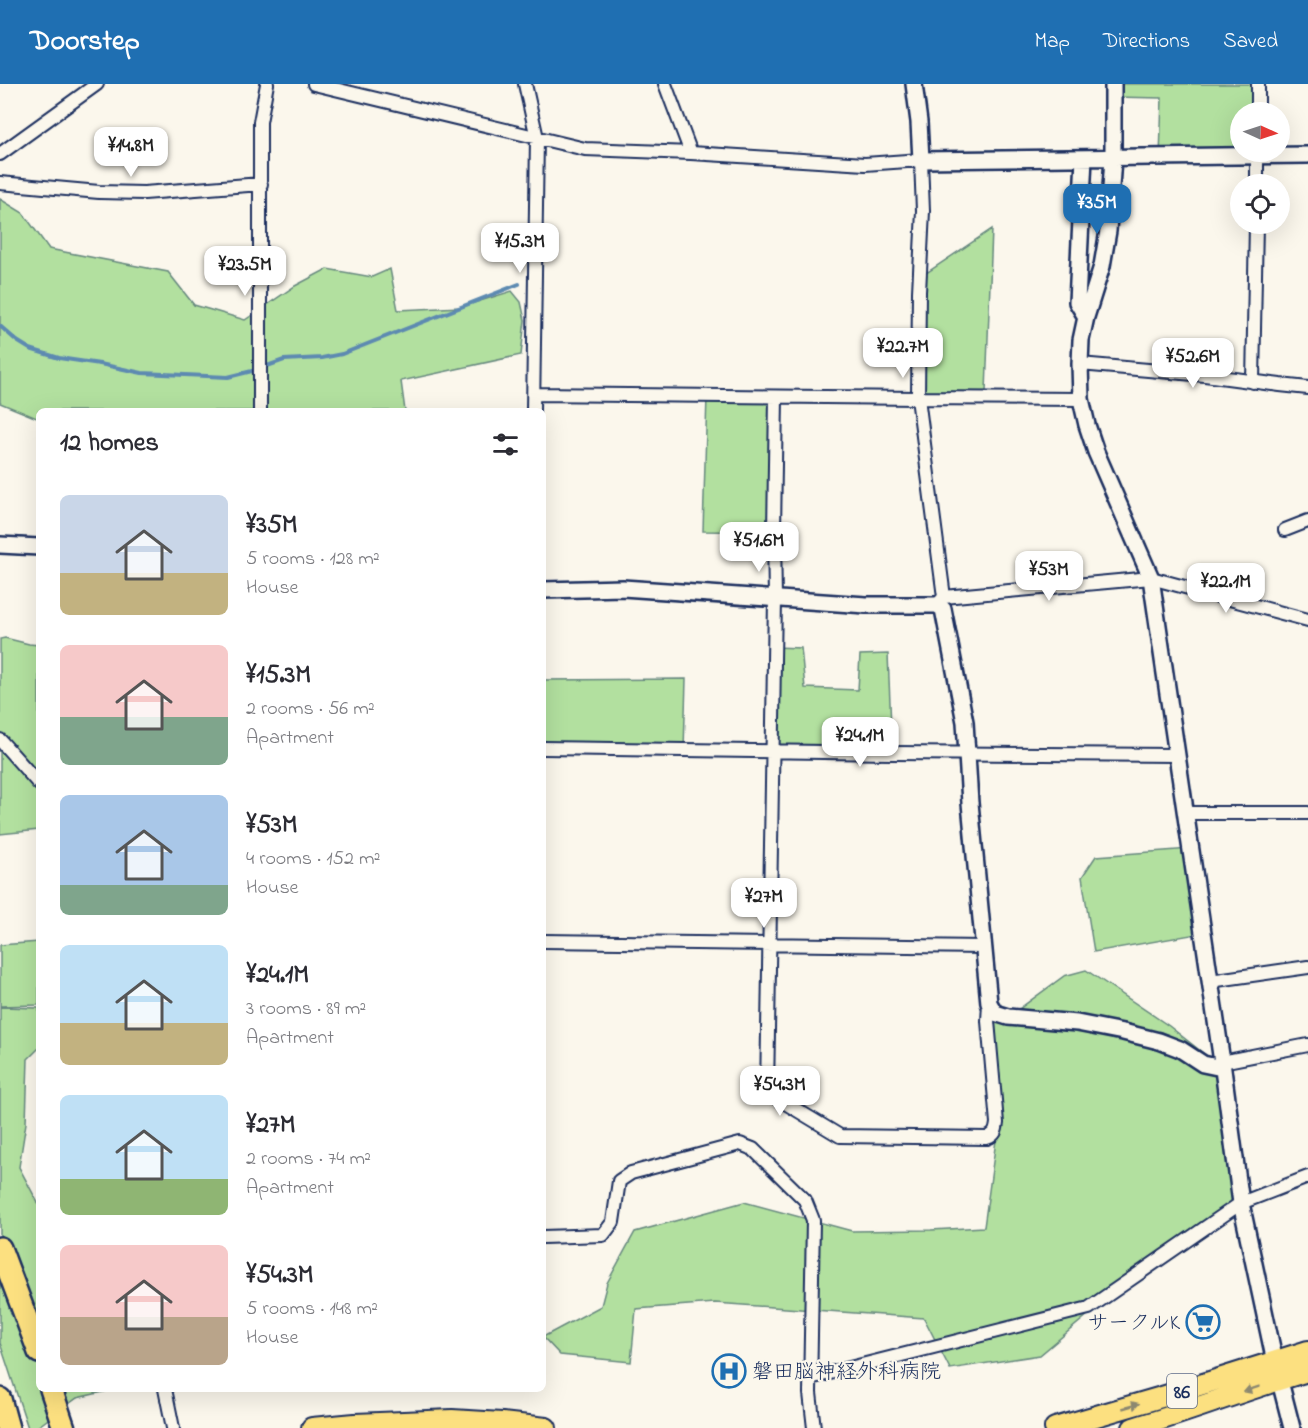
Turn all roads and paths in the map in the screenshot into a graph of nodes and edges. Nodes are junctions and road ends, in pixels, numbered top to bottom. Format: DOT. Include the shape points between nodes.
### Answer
graph roads {
  1 [pos="97,84"];
  2 [pos="267,84"];
  3 [pos="314,84"];
  4 [pos="525,84"];
  5 [pos="665,84"];
  6 [pos="914,84"];
  7 [pos="1113,84"];
  8 [pos="1258,84"];
  9 [pos="1258,102"];
  10 [pos="537,138"];
  11 [pos="691,153"];
  12 [pos="0,154"];
  13 [pos="1230,155"];
  14 [pos="1290,155"];
  15 [pos="1308,155"];
  16 [pos="1084,158"];
  17 [pos="1113,158"];
  18 [pos="921,160"];
  19 [pos="0,183"];
  20 [pos="261,184"];
  21 [pos="1256,234"];
  22 [pos="1086,317"];
  23 [pos="1080,364"];
  24 [pos="1253,382"];
  25 [pos="1308,387"];
  26 [pos="534,393"];
  27 [pos="776,397"];
  28 [pos="918,398"];
  29 [pos="1081,399"];
  30 [pos="260,408"];
  31 [pos="533,408"];
  32 [pos="1308,521"];
  33 [pos="1285,530"];
  34 [pos="0,545"];
  35 [pos="36,547"];
  36 [pos="1151,578"];
  37 [pos="546,590"];
  38 [pos="775,599"];
  39 [pos="941,601"];
  40 [pos="1308,620"];
  41 [pos="0,740"];
  42 [pos="546,748"];
  43 [pos="772,751"];
  44 [pos="967,754"];
  45 [pos="1177,755"];
  46 [pos="36,781"];
  47 [pos="1185,813"];
  48 [pos="1308,813"];
  49 [pos="546,941"];
  50 [pos="769,944"];
  51 [pos="984,947"];
  52 [pos="1308,968"];
  53 [pos="1210,981"];
  54 [pos="989,1003"];
  55 [pos="1308,1045"];
  56 [pos="1222,1065"];
  57 [pos="1308,1177"];
  58 [pos="1241,1203"];
  59 [pos="546,1237"];
  60 [pos="0,1248"];
  61 [pos="36,1344"];
  62 [pos="1308,1351"];
  63 [pos="1277,1371"];
  64 [pos="1308,1371"];
  65 [pos="810,1378"];
  66 [pos="52,1392"];
  67 [pos="166,1392"];
  68 [pos="0,1399"];
  69 [pos="1171,1423"];
  70 [pos="8,1428"];
  71 [pos="64,1428"];
  72 [pos="173,1428"];
  73 [pos="312,1428"];
  74 [pos="546,1428"];
  75 [pos="814,1428"];
  76 [pos="1055,1428"];
  77 [pos="1133,1428"];
  78 [pos="1292,1428"];
  1 -- 12 [label="street"];
  2 -- 20 [label="street" via="260,122"];
  3 -- 10 [label="street"];
  4 -- 10 [label="street"];
  5 -- 11 [label="street"];
  6 -- 18 [label="street"];
  7 -- 17 [label="street"];
  8 -- 9 [label="street"];
  10 -- 11 [label="street" via="585,149"];
  10 -- 26 [label="street"];
  11 -- 18 [label="street" via="865,164"];
  13 -- 17 [label="street"];
  14 -- 15 [label="street"];
  16 -- 17 [label="street"];
  16 -- 18 [label="street"];
  16 -- 22 [label="street" via="1077,302"];
  17 -- 22 [label="street" via="1108,231"];
  18 -- 28 [label="street"];
  19 -- 20 [label="street" via="144,193"];
  20 -- 30 [label="street"];
  21 -- 24 [label="street"];
  22 -- 23 [label="street"];
  23 -- 24 [label="street"];
  23 -- 29 [label="street"];
  24 -- 25 [label="street"];
  26 -- 27 [label="street"];
  26 -- 31 [label="street"];
  27 -- 28 [label="street"];
  27 -- 38 [label="street"];
  28 -- 29 [label="street"];
  28 -- 39 [label="street"];
  29 -- 36 [label="street" via="1096,452"];
  32 -- 33 [label="street"];
  34 -- 35 [label="street"];
  36 -- 39 [label="street"];
  36 -- 40 [label="street"];
  36 -- 45 [label="street"];
  37 -- 38 [label="street" via="623,588"];
  38 -- 39 [label="street" via="866,605"];
  38 -- 43 [label="street"];
  39 -- 44 [label="street" via="965,722"];
  41 -- 46 [label="street"];
  42 -- 43 [label="street"];
  43 -- 44 [label="street"];
  43 -- 50 [label="street"];
  44 -- 45 [label="street"];
  44 -- 51 [label="street"];
  45 -- 47 [label="street"];
  47 -- 48 [label="street"];
  47 -- 53 [label="street"];
  49 -- 50 [label="street"];
  50 -- 51 [label="street"];
  50 -- 54 [label="street" via="767,1092 840,1136 993,1136 997,1123"];
  51 -- 54 [label="street"];
  52 -- 53 [label="street"];
  53 -- 56 [label="street"];
  54 -- 56 [label="street" via="995,1013 1008,1017 1123,1032 1180,1049 1203,1064"];
  55 -- 56 [label="street"];
  56 -- 58 [label="street"];
  57 -- 58 [label="street"];
  58 -- 63 [label="street"];
  58 -- 65 [label="street" via="1089,1308"];
  59 -- 65 [label="street" via="603,1235 613,1222 619,1181 631,1173 741,1144 753,1149 805,1200 813,1220"];
  60 -- 61 [label="highway"];
  62 -- 63 [label="main road, 86"];
  63 -- 64 [label="main road, 86"];
  63 -- 69 [label="main road, 86, one-way"];
  76 -- 63 [label="main road, 86, one-way" via="1166,1396"];
  63 -- 78 [label="street"];
  65 -- 75 [label="street"];
  66 -- 71 [label="highway"];
  67 -- 72 [label="street"];
  68 -- 70 [label="highway"];
  69 -- 77 [label="main road, 86"];
  73 -- 74 [label="main road" via="452,1420"];
}
